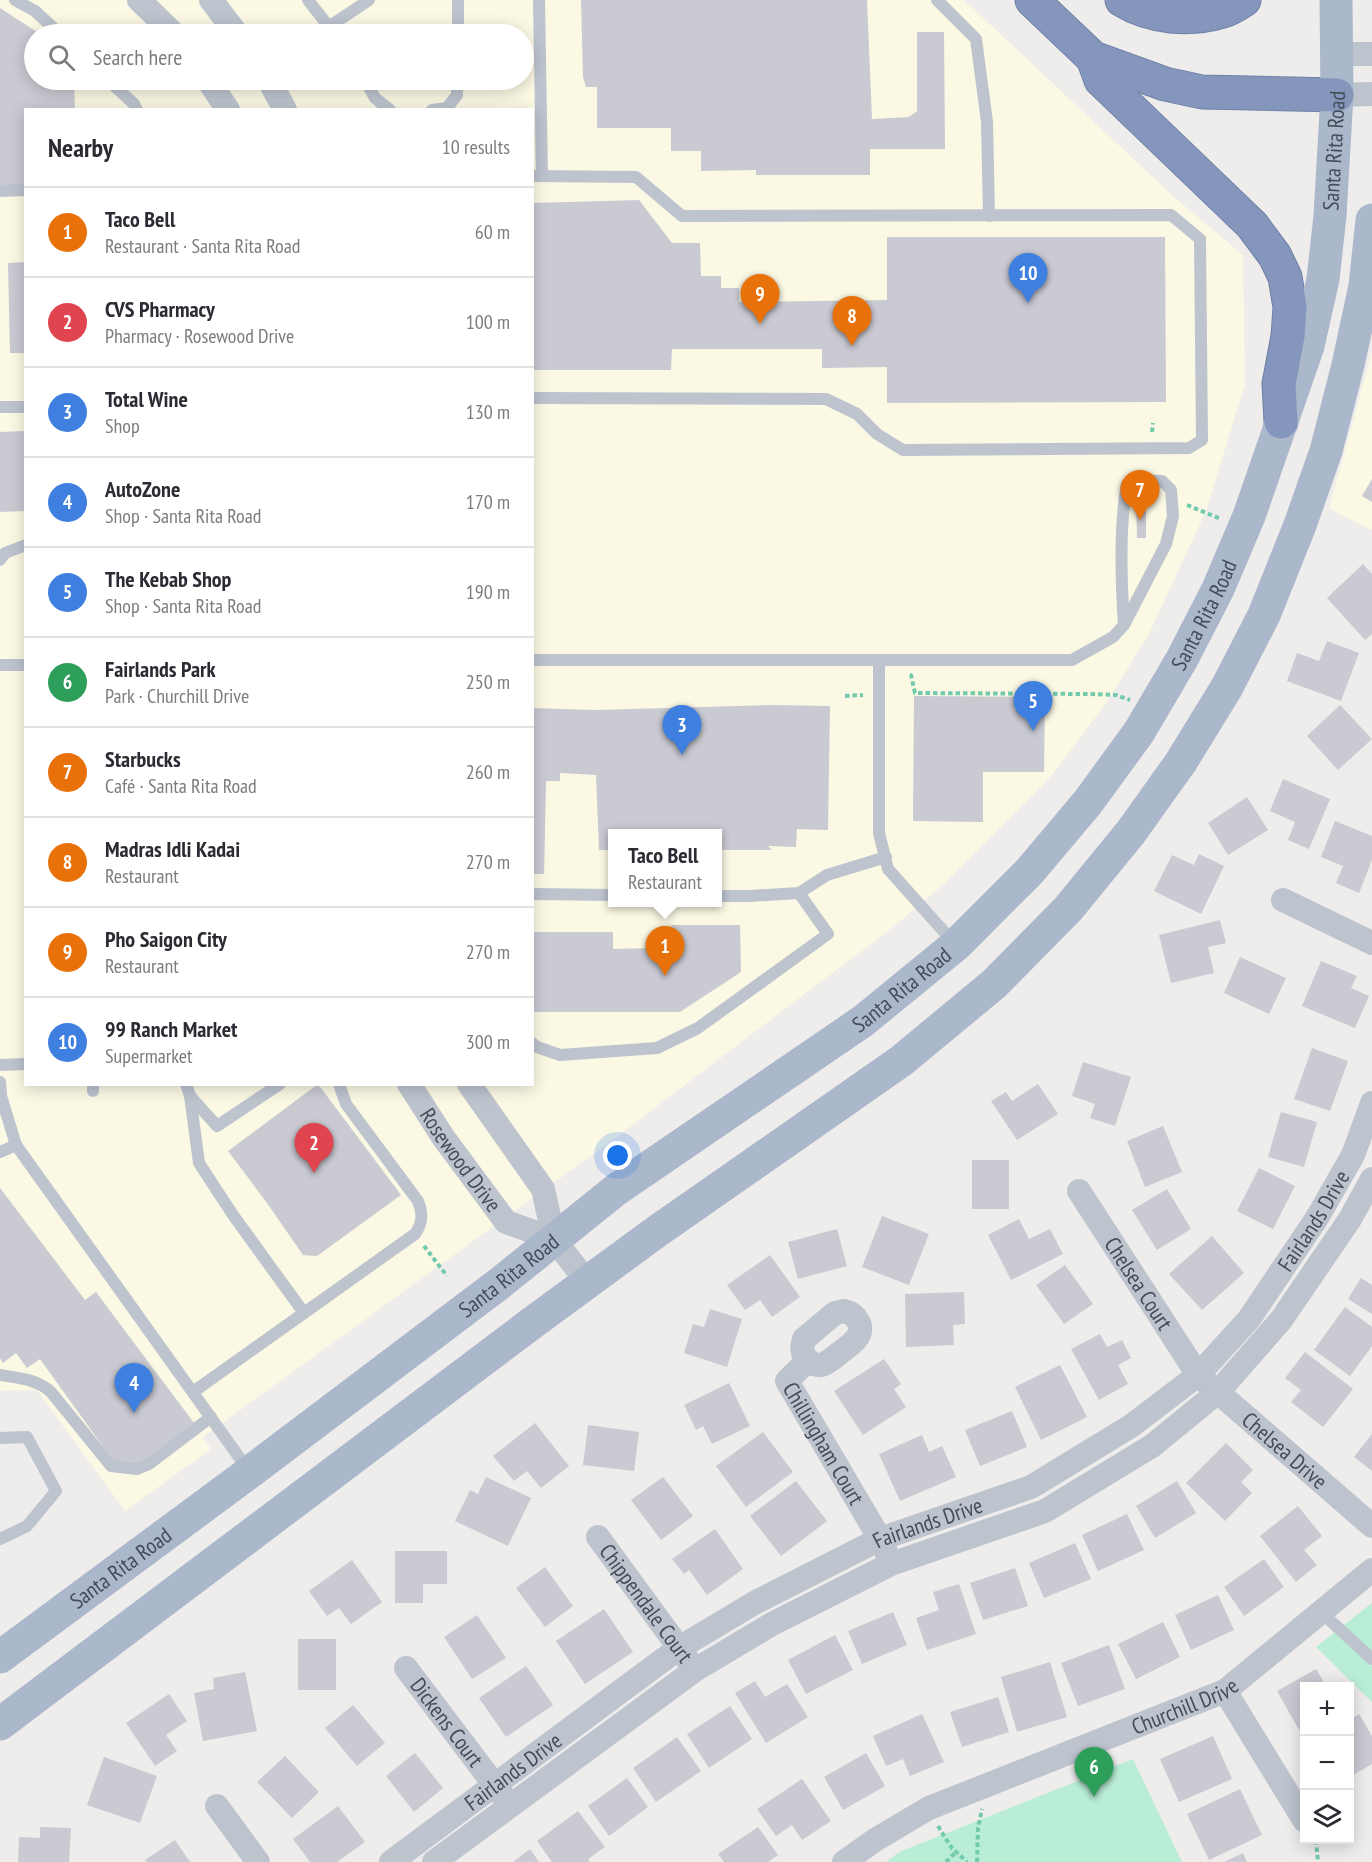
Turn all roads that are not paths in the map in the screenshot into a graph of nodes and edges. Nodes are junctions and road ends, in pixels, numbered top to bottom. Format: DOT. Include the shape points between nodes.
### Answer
graph roads {
  1 [pos="15,0"];
  2 [pos="139,0"];
  3 [pos="211,0"];
  4 [pos="308,0"];
  5 [pos="369,0"];
  6 [pos="458,0"];
  7 [pos="539,0"];
  8 [pos="937,0"];
  9 [pos="1032,0"];
  10 [pos="1122,0"];
  11 [pos="1244,0"];
  12 [pos="1336,0"];
  13 [pos="49,24"];
  14 [pos="164,24"];
  15 [pos="229,24"];
  16 [pos="327,24"];
  17 [pos="333,24"];
  18 [pos="458,24"];
  19 [pos="1336,54"];
  20 [pos="1372,54"];
  21 [pos="1093,58"];
  22 [pos="119,90"];
  23 [pos="215,90"];
  24 [pos="274,90"];
  25 [pos="371,90"];
  26 [pos="457,90"];
  27 [pos="1372,94"];
  28 [pos="1337,95"];
  29 [pos="136,108"];
  30 [pos="227,108"];
  31 [pos="284,108"];
  32 [pos="388,108"];
  33 [pos="447,108"];
  34 [pos="537,176"];
  35 [pos="24,190"];
  36 [pos="0,191"];
  37 [pos="989,216"];
  38 [pos="1372,220"];
  39 [pos="1365,321"];
  40 [pos="534,398"];
  41 [pos="0,407"];
  42 [pos="24,407"];
  43 [pos="1281,422"];
  44 [pos="24,546"];
  45 [pos="0,560"];
  46 [pos="1124,625"];
  47 [pos="534,660"];
  48 [pos="879,660"];
  49 [pos="0,665"];
  50 [pos="24,665"];
  51 [pos="885,857"];
  52 [pos="799,892"];
  53 [pos="534,894"];
  54 [pos="608,895"];
  55 [pos="722,896"];
  56 [pos="1282,900"];
  57 [pos="1372,943"];
  58 [pos="956,945"];
  59 [pos="534,1045"];
  60 [pos="24,1064"];
  61 [pos="0,1065"];
  62 [pos="0,1082"];
  63 [pos="277,1086"];
  64 [pos="340,1086"];
  65 [pos="410,1086"];
  66 [pos="470,1086"];
  67 [pos="188,1090"];
  68 [pos="1,1096"];
  69 [pos="1372,1103"];
  70 [pos="16,1145"];
  71 [pos="0,1152"];
  72 [pos="1372,1179"];
  73 [pos="1079,1191"];
  74 [pos="554,1239"];
  75 [pos="587,1282"];
  76 [pos="304,1312"];
  77 [pos="808,1360"];
  78 [pos="0,1375"];
  79 [pos="1198,1375"];
  80 [pos="193,1392"];
  81 [pos="1218,1392"];
  82 [pos="211,1417"];
  83 [pos="0,1438"];
  84 [pos="250,1472"];
  85 [pos="1372,1526"];
  86 [pos="598,1537"];
  87 [pos="0,1539"];
  88 [pos="880,1539"];
  89 [pos="891,1564"];
  90 [pos="1372,1570"];
  91 [pos="1321,1612"];
  92 [pos="679,1648"];
  93 [pos="0,1657"];
  94 [pos="1372,1659"];
  95 [pos="406,1668"];
  96 [pos="695,1670"];
  97 [pos="1225,1691"];
  98 [pos="0,1724"];
  99 [pos="495,1785"];
  100 [pos="217,1806"];
  101 [pos="510,1806"];
  102 [pos="1300,1812"];
  103 [pos="258,1862"];
  104 [pos="391,1862"];
  105 [pos="434,1862"];
  106 [pos="844,1862"];
  1 -- 13 [label="lane"];
  2 -- 14 [label="street"];
  3 -- 15 [label="street"];
  4 -- 16 [label="lane"];
  5 -- 17 [label="lane"];
  6 -- 18 [label="lane"];
  7 -- 34 [label="lane"];
  8 -- 37 [label="lane" via="976,39 987,122"];
  9 -- 21 [label="highway"];
  10 -- 11 [label="highway" via="1132,7 1188,18 1224,11"];
  12 -- 19 [label="main road, Santa Rita Road"];
  19 -- 20 [label="street"];
  19 -- 28 [label="main road, Santa Rita Road"];
  21 -- 28 [label="highway" via="1165,84 1202,92"];
  21 -- 43 [label="highway" via="1101,80 1252,225 1275,256 1285,277 1290,307 1279,384"];
  22 -- 29 [label="lane"];
  23 -- 30 [label="street"];
  24 -- 31 [label="street"];
  25 -- 32 [label="lane"];
  26 -- 33 [label="lane"];
  27 -- 28 [label="street"];
  28 -- 43 [label="main road, Santa Rita Road" via="1323,279 1308,346"];
  34 -- 37 [label="lane" via="636,177 682,216"];
  35 -- 36 [label="lane"];
  37 -- 40 [label="lane" via="1171,215 1200,239 1202,440 1189,448 903,450 877,434 857,414 826,399"];
  38 -- 39 [label="main road, Santa Rita Road"];
  39 -- 75 [label="main road, Santa Rita Road" via="1348,365 1326,452 1264,615 1227,687 1181,762 1124,840 1068,909 1002,976 901,1061"];
  41 -- 42 [label="lane"];
  43 -- 58 [label="main road, Santa Rita Road" via="1249,516 1218,589 1139,732 1029,872"];
  44 -- 45 [label="lane" via="5,553"];
  46 -- 46 [label="lane" via="1167,544 1173,516 1171,490 1162,481 1137,480 1127,484 1123,504"];
  46 -- 48 [label="lane" via="1113,637 1072,660"];
  47 -- 48 [label="lane"];
  48 -- 51 [label="lane" via="879,833"];
  49 -- 50 [label="lane"];
  51 -- 52 [label="lane" via="827,875"];
  51 -- 58 [label="lane" via="888,869"];
  52 -- 55 [label="lane"];
  52 -- 59 [label="lane" via="828,934 698,1028 657,1048 560,1055"];
  53 -- 54 [label="lane"];
  56 -- 57 [label="street"];
  58 -- 74 [label="main road, Santa Rita Road" via="863,1021 617,1189"];
  60 -- 61 [label="lane"];
  62 -- 68 [label="lane"];
  63 -- 67 [label="lane" via="217,1126"];
  64 -- 76 [label="lane" via="346,1104 418,1200 422,1218 414,1234"];
  65 -- 74 [label="street, Rosewood Drive" via="506,1222"];
  66 -- 74 [label="street" via="543,1189"];
  67 -- 76 [label="lane" via="199,1163"];
  68 -- 70 [label="lane"];
  69 -- 79 [label="street, Fairlands Drive" via="1353,1155 1317,1218 1249,1319"];
  70 -- 71 [label="lane"];
  70 -- 80 [label="lane"];
  72 -- 81 [label="street, Fairlands Drive" via="1350,1220 1281,1320"];
  73 -- 79 [label="street, Chelsea Court"];
  74 -- 75 [label="street"];
  74 -- 84 [label="main road, Santa Rita Road"];
  75 -- 98 [label="main road, Santa Rita Road"];
  76 -- 80 [label="lane"];
  77 -- 88 [label="street, Chillingham Court" via="787,1381"];
  78 -- 82 [label="lane" via="42,1384 111,1466 137,1469 149,1464"];
  79 -- 81 [label="street, Chelsea Drive"];
  79 -- 88 [label="street, Fairlands Drive" via="1131,1426 1031,1487"];
  80 -- 82 [label="lane"];
  81 -- 85 [label="street, Chelsea Drive"];
  81 -- 89 [label="street, Fairlands Drive" via="1152,1446 1045,1511"];
  82 -- 84 [label="lane"];
  83 -- 87 [label="lane" via="27,1437 56,1491 27,1526"];
  84 -- 93 [label="main road, Santa Rita Road"];
  86 -- 92 [label="street, Chippendale Court"];
  88 -- 89 [label="street, Chillingham Court"];
  88 -- 92 [label="street, Fairlands Drive" via="756,1602"];
  89 -- 96 [label="street, Fairlands Drive" via="772,1624"];
  90 -- 91 [label="street, Churchill Drive"];
  91 -- 94 [label="lane"];
  91 -- 97 [label="street, Churchill Drive"];
  92 -- 96 [label="street, Chippendale Court"];
  92 -- 99 [label="street, Fairlands Drive"];
  95 -- 99 [label="street, Dickens Court"];
  96 -- 101 [label="street, Fairlands Drive"];
  97 -- 102 [label="street"];
  97 -- 106 [label="street, Churchill Drive" via="929,1808"];
  99 -- 101 [label="street, Dickens Court"];
  99 -- 104 [label="street, Fairlands Drive"];
  100 -- 103 [label="street"];
  101 -- 105 [label="street, Fairlands Drive"];
}
